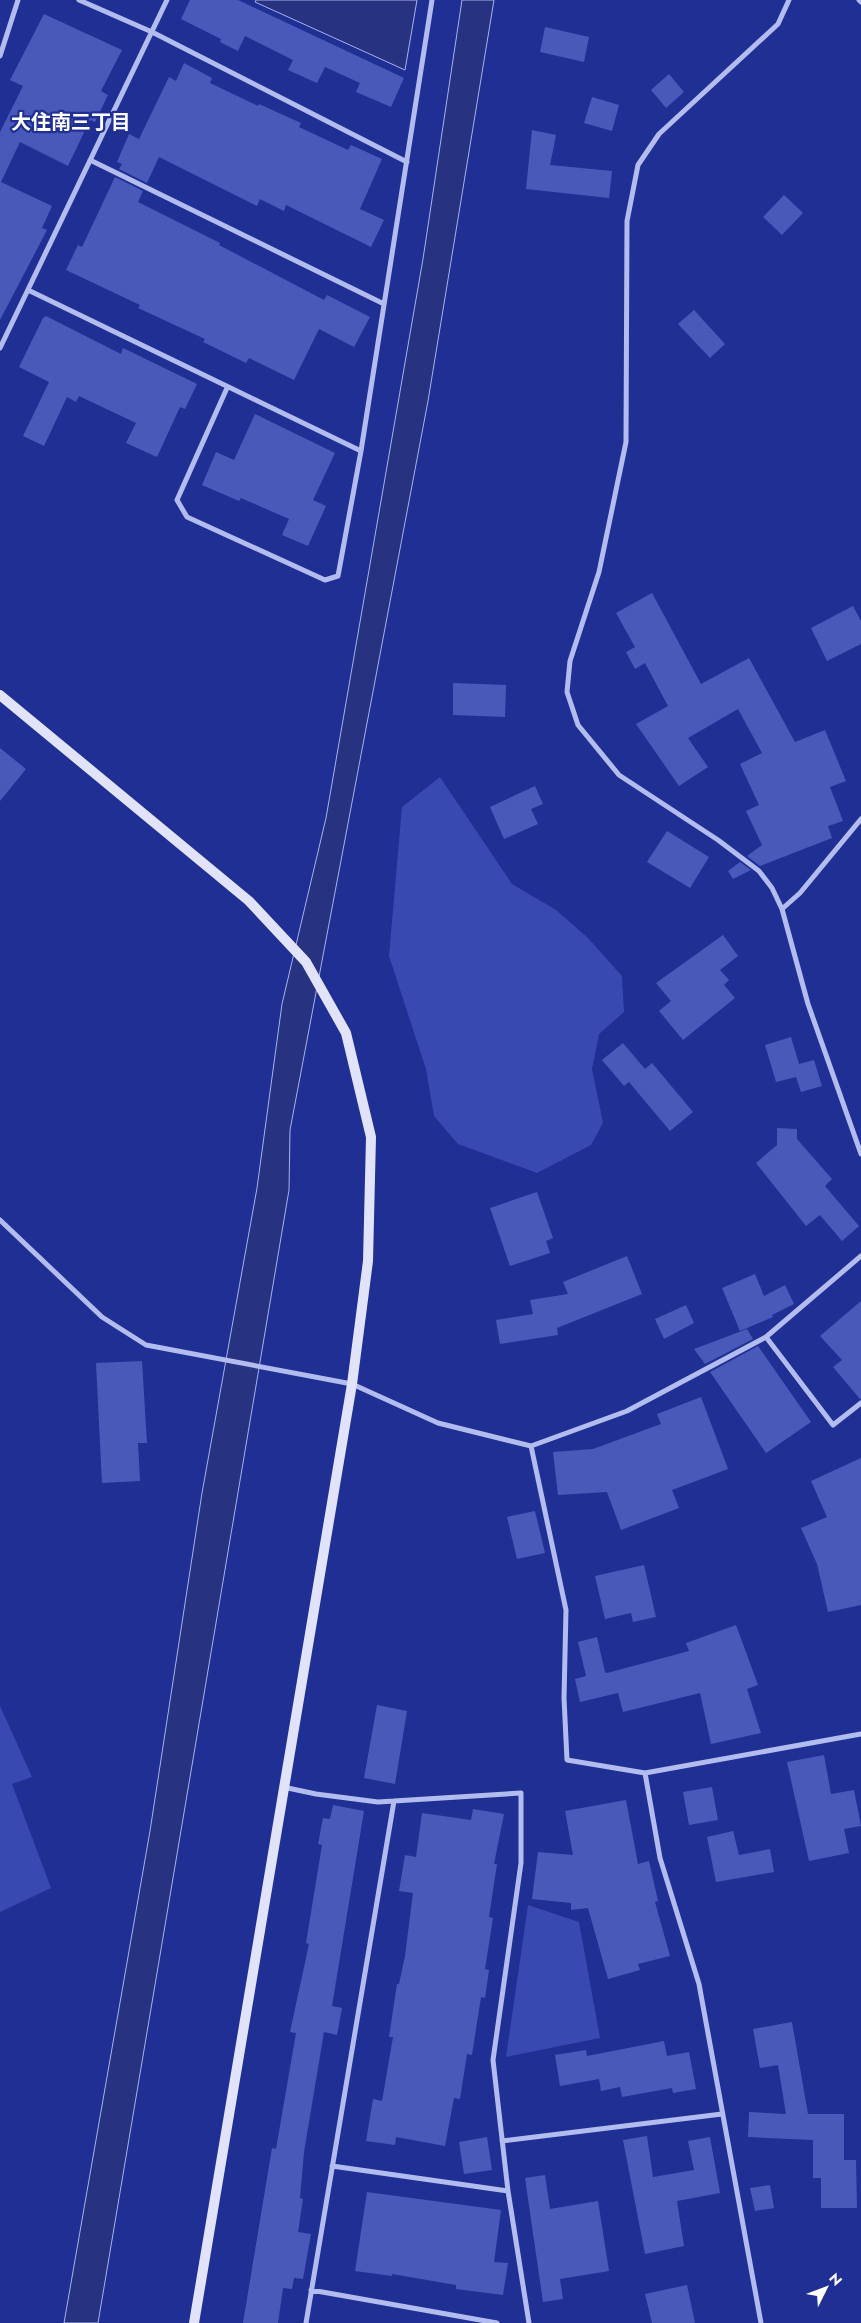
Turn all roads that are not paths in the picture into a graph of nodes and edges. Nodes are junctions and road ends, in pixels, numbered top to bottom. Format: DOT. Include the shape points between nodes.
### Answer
graph roads {
  1 [pos="18,0"];
  2 [pos="79,0"];
  3 [pos="167,0"];
  4 [pos="432,0"];
  5 [pos="789,0"];
  6 [pos="152,32"];
  7 [pos="0,56"];
  8 [pos="90,160"];
  9 [pos="407,162"];
  10 [pos="28,290"];
  11 [pos="382,303"];
  12 [pos="0,348"];
  13 [pos="227,388"];
  14 [pos="361,451"];
  15 [pos="0,695"];
  16 [pos="861,818"];
  17 [pos="782,910"];
  18 [pos="861,1154"];
  19 [pos="0,1220"];
  20 [pos="861,1256"];
  21 [pos="766,1337"];
  22 [pos="352,1384"];
  23 [pos="861,1403"];
  24 [pos="531,1446"];
  25 [pos="861,1734"];
  26 [pos="645,1773"];
  27 [pos="282,1787"];
  28 [pos="394,1800"];
  29 [pos="722,2114"];
  30 [pos="502,2141"];
  31 [pos="332,2166"];
  32 [pos="508,2191"];
  33 [pos="311,2290"];
  34 [pos="194,2323"];
  35 [pos="306,2323"];
  36 [pos="497,2323"];
  37 [pos="529,2323"];
  38 [pos="761,2323"];
  1 -- 7 [label="street"];
  2 -- 6 [label="street"];
  3 -- 6 [label="street"];
  4 -- 9 [label="street"];
  5 -- 17 [label="street" via="778,24 659,134 638,164 627,221 626,442 599,572 570,661 567,692 578,725 619,775 759,871 772,888"];
  6 -- 8 [label="street"];
  6 -- 9 [label="street"];
  8 -- 10 [label="street"];
  8 -- 11 [label="street"];
  9 -- 11 [label="street"];
  10 -- 12 [label="street"];
  10 -- 13 [label="street"];
  11 -- 14 [label="street"];
  13 -- 14 [label="street"];
  13 -- 14 [label="street" via="177,500 187,517 325,580 338,576"];
  15 -- 22 [label="street" via="249,901 306,962 346,1033 371,1137 368,1261"];
  16 -- 17 [label="street" via="800,893"];
  17 -- 18 [label="street" via="808,1004"];
  19 -- 22 [label="street" via="102,1316 146,1344"];
  20 -- 21 [label="street"];
  21 -- 23 [label="street" via="833,1426"];
  21 -- 24 [label="street" via="628,1411"];
  22 -- 24 [label="street" via="438,1423"];
  22 -- 27 [label="street"];
  24 -- 26 [label="street" via="566,1610 564,1698 567,1760"];
  25 -- 26 [label="street"];
  26 -- 29 [label="street" via="660,1858 699,1984"];
  27 -- 28 [label="street" via="378,1802"];
  27 -- 34 [label="street"];
  28 -- 30 [label="street" via="521,1792 521,1863 493,2060"];
  28 -- 31 [label="street"];
  29 -- 30 [label="street"];
  29 -- 38 [label="street"];
  30 -- 32 [label="street"];
  31 -- 32 [label="street"];
  31 -- 33 [label="street"];
  32 -- 37 [label="street"];
  33 -- 35 [label="street"];
  33 -- 36 [label="street"];
}
